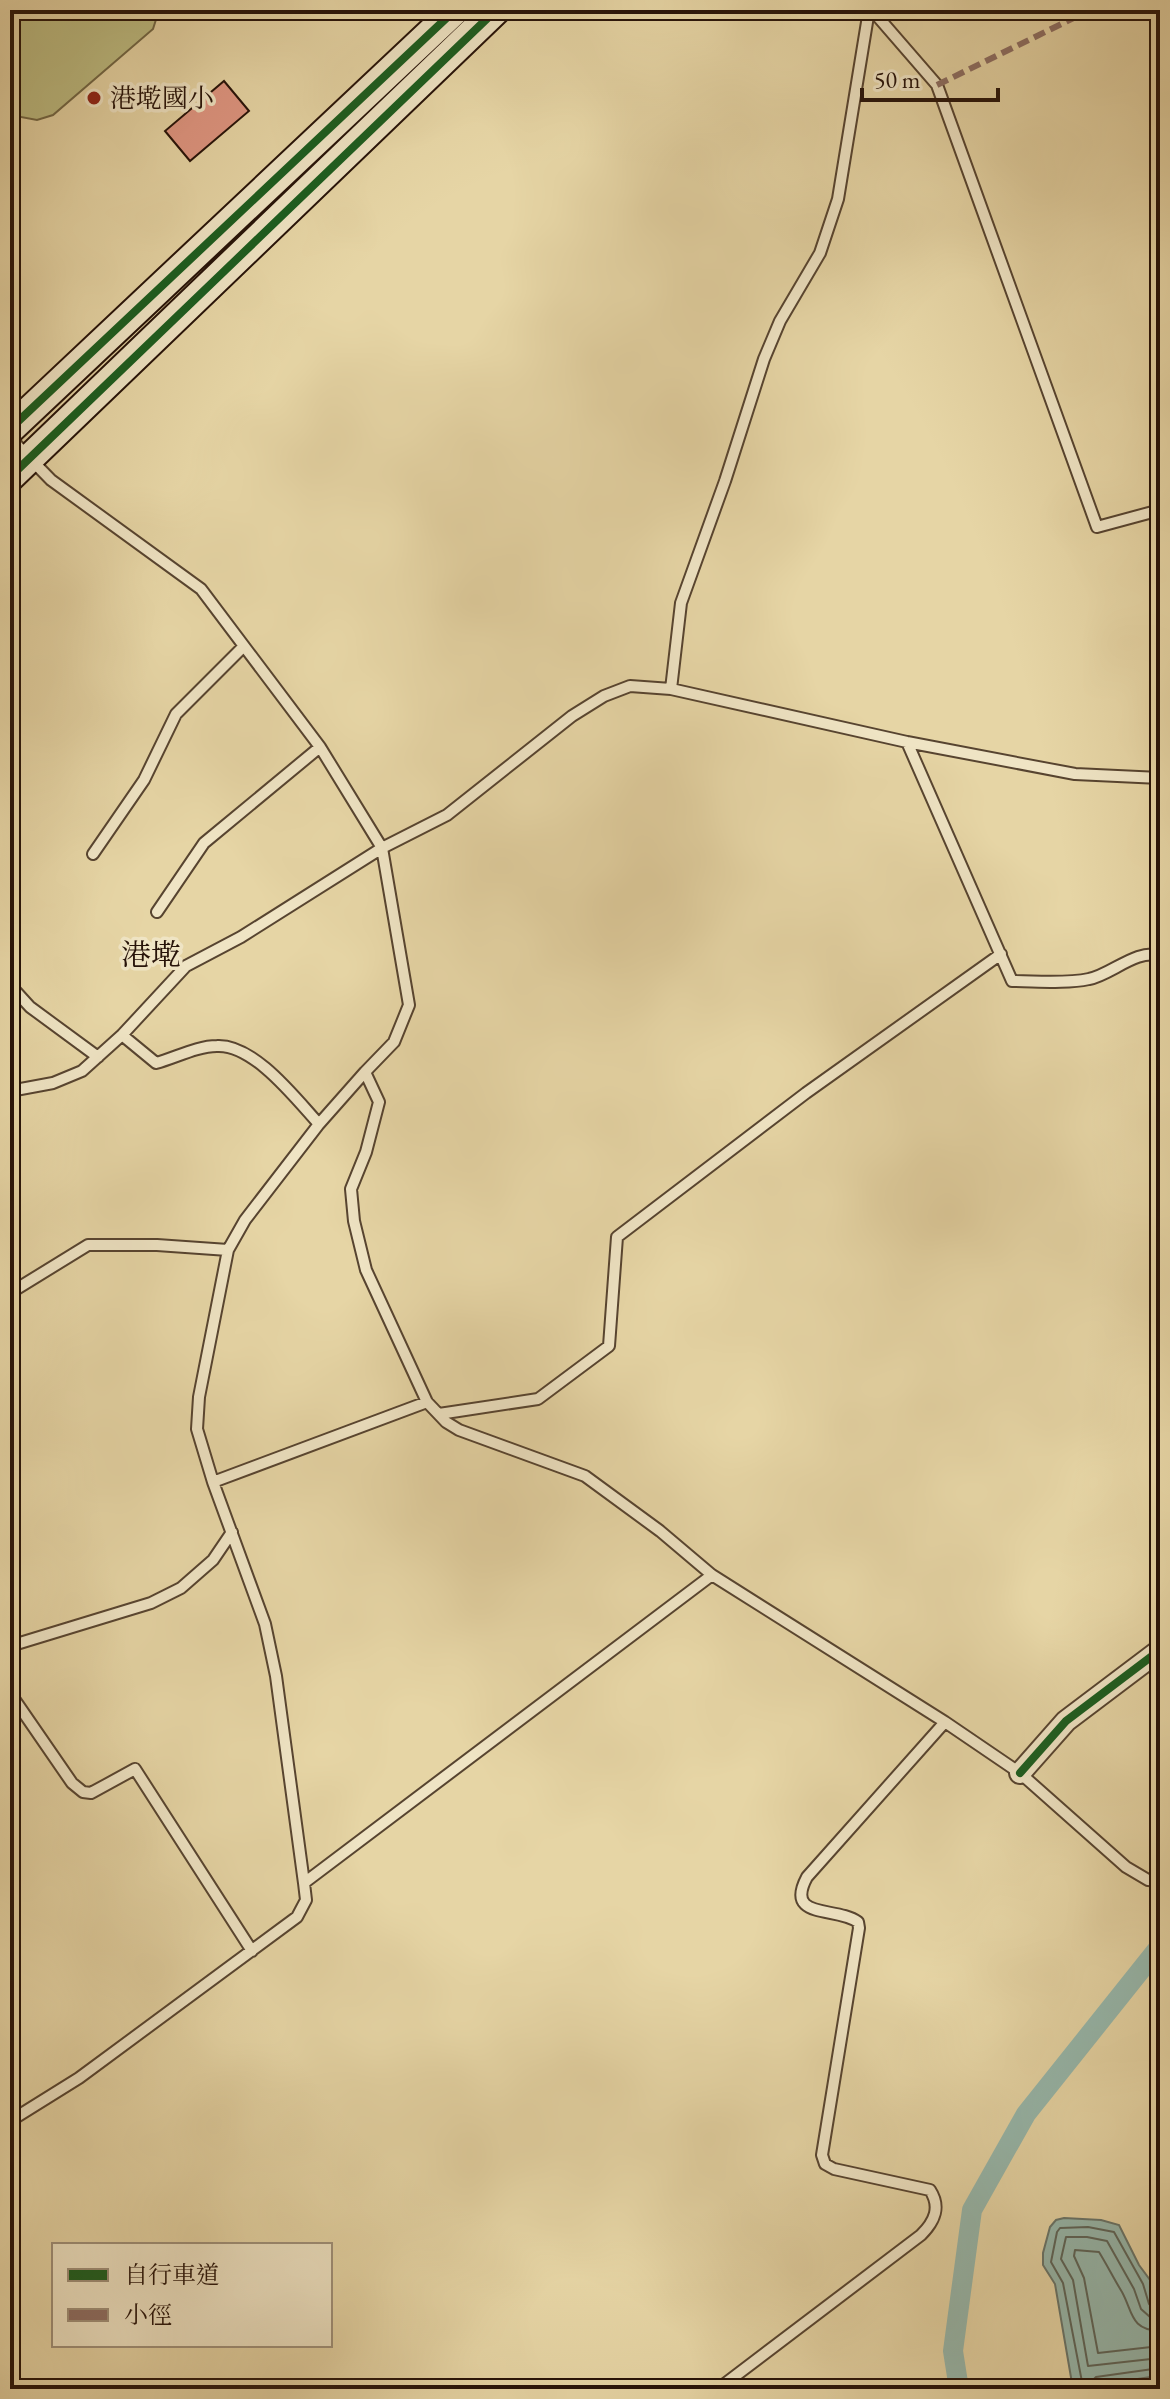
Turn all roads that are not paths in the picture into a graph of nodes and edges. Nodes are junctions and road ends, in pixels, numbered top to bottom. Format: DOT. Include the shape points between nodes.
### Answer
graph roads {
  1 [pos="455,10"];
  2 [pos="496,10"];
  3 [pos="870,10"];
  4 [pos="308,148"];
  5 [pos="328,170"];
  6 [pos="10,429"];
  7 [pos="10,438"];
  8 [pos="20,468"];
  9 [pos="1160,510"];
  10 [pos="244,646"];
  11 [pos="671,689"];
  12 [pos="907,742"];
  13 [pos="320,747"];
  14 [pos="1160,778"];
  15 [pos="382,848"];
  16 [pos="93,854"];
  17 [pos="157,912"];
  18 [pos="1001,954"];
  19 [pos="1160,956"];
  20 [pos="10,985"];
  21 [pos="122,1035"];
  22 [pos="98,1057"];
  23 [pos="365,1072"];
  24 [pos="10,1091"];
  25 [pos="319,1124"];
  26 [pos="228,1250"];
  27 [pos="10,1293"];
  28 [pos="427,1402"];
  29 [pos="439,1414"];
  30 [pos="213,1482"];
  31 [pos="232,1532"];
  32 [pos="712,1575"];
  33 [pos="10,1646"];
  34 [pos="1160,1650"];
  35 [pos="10,1693"];
  36 [pos="945,1722"];
  37 [pos="1020,1773"];
  38 [pos="1160,1881"];
  39 [pos="304,1883"];
  40 [pos="252,1951"];
  41 [pos="10,2121"];
  42 [pos="718,2389"];
  1 -- 4 [label="main road"];
  2 -- 5 [label="main road"];
  3 -- 9 [label="lane" via="937,85 1097,527"];
  3 -- 11 [label="lane" via="838,199 820,253 764,359 681,603"];
  4 -- 5 [label="main road"];
  4 -- 6 [label="main road"];
  5 -- 8 [label="main road"];
  7 -- 8 [label="lane"];
  8 -- 10 [label="lane" via="51,480 201,589"];
  10 -- 13 [label="lane"];
  10 -- 16 [label="lane" via="176,714 144,780"];
  11 -- 12 [label="lane"];
  11 -- 15 [label="lane" via="630,686 604,696 447,815"];
  12 -- 14 [label="lane" via="1075,774"];
  12 -- 18 [label="lane"];
  13 -- 15 [label="lane"];
  13 -- 17 [label="lane" via="204,843"];
  15 -- 21 [label="lane" via="186,966"];
  15 -- 23 [label="lane" via="409,1005 394,1042"];
  18 -- 19 [label="lane" via="1012,981 1090,979 1152,953"];
  18 -- 29 [label="lane" via="617,1237 609,1346 538,1399"];
  20 -- 22 [label="lane" via="30,1007"];
  21 -- 22 [label="lane"];
  21 -- 25 [label="lane" via="156,1063 227,1046 265,1065"];
  22 -- 24 [label="lane" via="82,1071 53,1083"];
  23 -- 25 [label="lane"];
  23 -- 28 [label="lane" via="379,1102 351,1189 354,1221 366,1270"];
  25 -- 26 [label="lane"];
  26 -- 27 [label="lane" via="88,1245"];
  26 -- 30 [label="lane" via="199,1397 197,1429"];
  28 -- 29 [label="lane"];
  28 -- 30 [label="lane"];
  29 -- 32 [label="lane" via="459,1430 585,1476"];
  30 -- 31 [label="lane"];
  31 -- 33 [label="lane" via="213,1560 181,1588 151,1603"];
  31 -- 39 [label="lane" via="265,1624 276,1676"];
  32 -- 36 [label="lane"];
  32 -- 39 [label="lane"];
  34 -- 37 [label="street" via="1066,1721"];
  35 -- 40 [label="lane" via="83,1792 91,1793 135,1769"];
  36 -- 37 [label="lane"];
  36 -- 42 [label="lane" via="800,1891 809,1909 850,1916 859,1928 822,2155 825,2164 930,2190 936,2213 921,2235"];
  37 -- 38 [label="lane" via="1126,1867"];
  39 -- 40 [label="lane" via="306,1900 297,1917"];
  40 -- 41 [label="lane" via="79,2078"];
}
